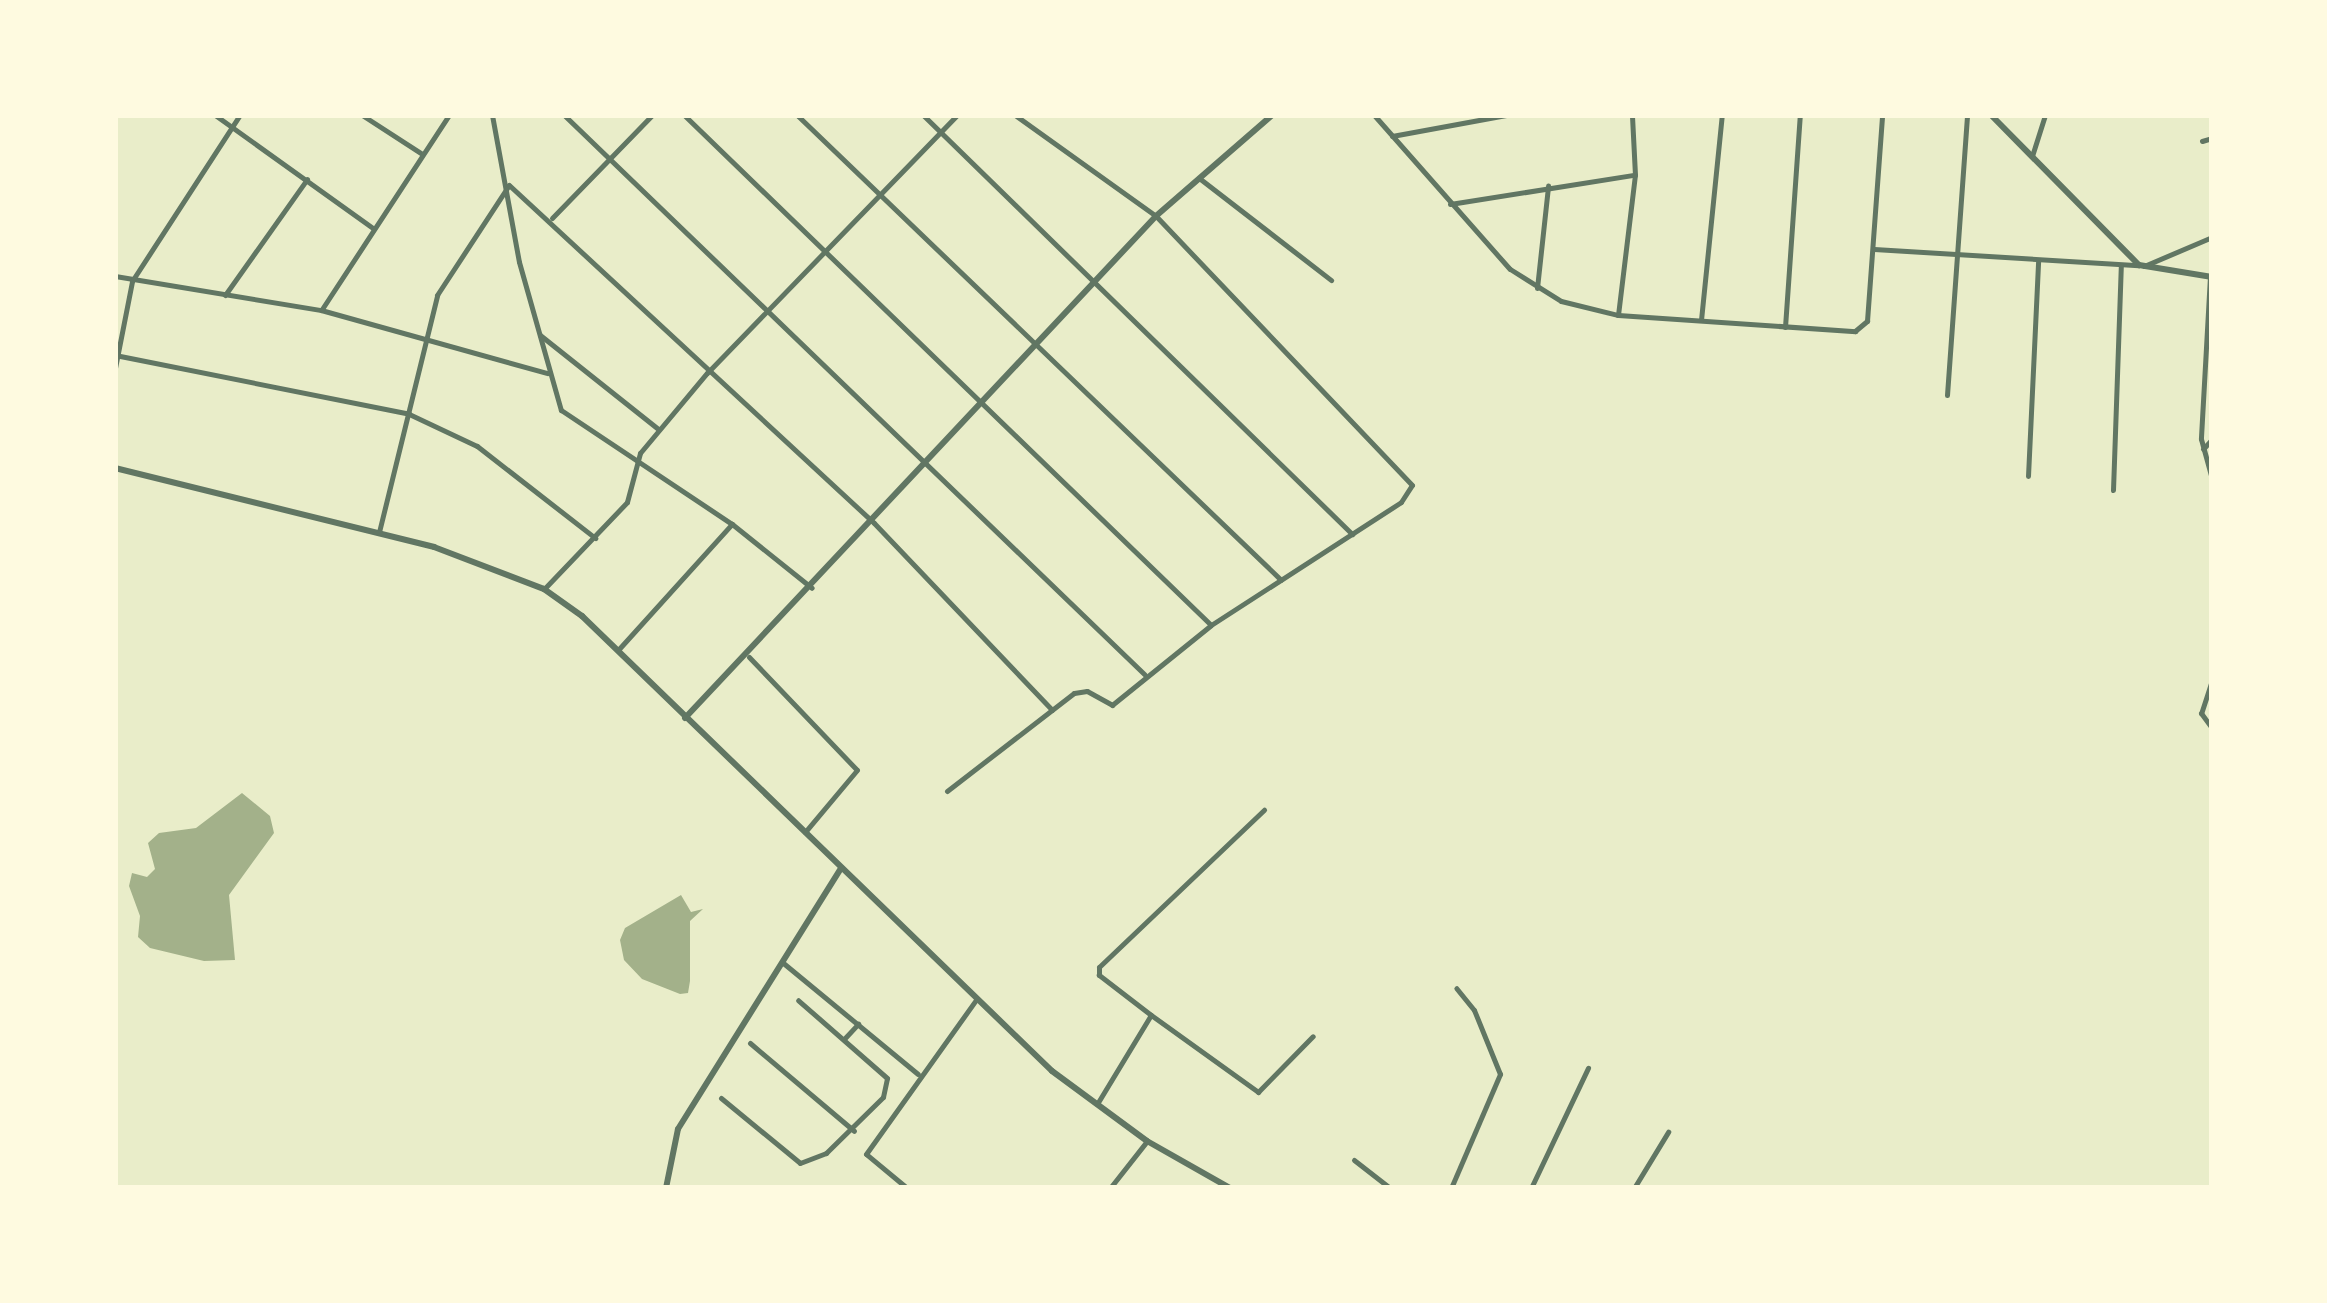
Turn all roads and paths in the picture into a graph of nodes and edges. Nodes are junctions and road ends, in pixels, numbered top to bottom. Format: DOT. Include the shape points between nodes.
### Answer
graph roads {
  1 [pos="215,115"];
  2 [pos="240,115"];
  3 [pos="362,115"];
  4 [pos="449,115"];
  5 [pos="492,115"];
  6 [pos="564,115"];
  7 [pos="652,115"];
  8 [pos="684,115"];
  9 [pos="797,115"];
  10 [pos="923,115"];
  11 [pos="958,115"];
  12 [pos="1015,115"];
  13 [pos="1272,115"];
  14 [pos="1374,115"];
  15 [pos="1506,115"];
  16 [pos="1632,115"];
  17 [pos="1722,115"];
  18 [pos="1800,115"];
  19 [pos="1882,115"];
  20 [pos="1967,115"];
  21 [pos="1991,115"];
  22 [pos="2045,115"];
  23 [pos="233,126"];
  24 [pos="941,133"];
  25 [pos="1392,136"];
  26 [pos="2212,138"];
  27 [pos="2202,142"];
  28 [pos="422,154"];
  29 [pos="2032,156"];
  30 [pos="607,161"];
  31 [pos="1635,175"];
  32 [pos="1199,178"];
  33 [pos="307,179"];
  34 [pos="509,185"];
  35 [pos="1548,186"];
  36 [pos="884,194"];
  37 [pos="1450,204"];
  38 [pos="1156,216"];
  39 [pos="552,218"];
  40 [pos="373,228"];
  41 [pos="2212,237"];
  42 [pos="1874,248"];
  43 [pos="826,252"];
  44 [pos="1953,252"];
  45 [pos="2038,260"];
  46 [pos="2122,265"];
  47 [pos="2142,266"];
  48 [pos="115,276"];
  49 [pos="2211,276"];
  50 [pos="1332,280"];
  51 [pos="132,281"];
  52 [pos="1095,285"];
  53 [pos="1537,290"];
  54 [pos="224,297"];
  55 [pos="768,309"];
  56 [pos="321,310"];
  57 [pos="1618,316"];
  58 [pos="1701,320"];
  59 [pos="1785,327"];
  60 [pos="540,335"];
  61 [pos="429,338"];
  62 [pos="1041,346"];
  63 [pos="116,355"];
  64 [pos="115,368"];
  65 [pos="547,373"];
  66 [pos="707,373"];
  67 [pos="1947,395"];
  68 [pos="984,405"];
  69 [pos="410,414"];
  70 [pos="658,430"];
  71 [pos="2212,439"];
  72 [pos="2202,448"];
  73 [pos="641,464"];
  74 [pos="926,465"];
  75 [pos="115,468"];
  76 [pos="2028,476"];
  77 [pos="2212,479"];
  78 [pos="2112,490"];
  79 [pos="874,523"];
  80 [pos="732,524"];
  81 [pos="379,532"];
  82 [pos="1352,534"];
  83 [pos="594,538"];
  84 [pos="1281,580"];
  85 [pos="812,588"];
  86 [pos="544,589"];
  87 [pos="1211,625"];
  88 [pos="618,650"];
  89 [pos="749,657"];
  90 [pos="1144,674"];
  91 [pos="2212,680"];
  92 [pos="1052,710"];
  93 [pos="685,718"];
  94 [pos="2212,728"];
  95 [pos="948,791"];
  96 [pos="1264,810"];
  97 [pos="805,832"];
  98 [pos="841,868"];
  99 [pos="782,962"];
  100 [pos="1456,988"];
  101 [pos="798,1000"];
  102 [pos="976,1000"];
  103 [pos="1151,1014"];
  104 [pos="858,1024"];
  105 [pos="1313,1036"];
  106 [pos="844,1040"];
  107 [pos="750,1043"];
  108 [pos="1588,1068"];
  109 [pos="918,1074"];
  110 [pos="722,1098"];
  111 [pos="1097,1104"];
  112 [pos="854,1130"];
  113 [pos="1668,1132"];
  114 [pos="1148,1142"];
  115 [pos="1354,1160"];
  116 [pos="666,1188"];
  117 [pos="907,1188"];
  118 [pos="1110,1188"];
  119 [pos="1230,1188"];
  120 [pos="1390,1188"];
  121 [pos="1452,1188"];
  122 [pos="1531,1188"];
  123 [pos="1634,1188"];
  1 -- 23 [label="street"];
  2 -- 23 [label="street"];
  3 -- 28 [label="street"];
  4 -- 28 [label="street"];
  5 -- 34 [label="street"];
  6 -- 30 [label="street"];
  7 -- 30 [label="street"];
  8 -- 43 [label="street"];
  9 -- 36 [label="street"];
  10 -- 24 [label="street"];
  11 -- 24 [label="street"];
  12 -- 38 [label="street"];
  13 -- 32 [label="street"];
  14 -- 25 [label="street"];
  15 -- 25 [label="street"];
  16 -- 31 [label="street"];
  17 -- 58 [label="street"];
  18 -- 59 [label="street"];
  19 -- 42 [label="street"];
  20 -- 44 [label="street"];
  21 -- 29 [label="street"];
  22 -- 29 [label="street"];
  23 -- 33 [label="street"];
  23 -- 51 [label="street"];
  24 -- 36 [label="street"];
  24 -- 52 [label="street"];
  25 -- 37 [label="street"];
  26 -- 27 [label="street"];
  28 -- 40 [label="street"];
  29 -- 47 [label="street"];
  30 -- 39 [label="street"];
  30 -- 55 [label="street"];
  31 -- 35 [label="street"];
  31 -- 57 [label="street"];
  32 -- 38 [label="street"];
  32 -- 50 [label="street"];
  33 -- 40 [label="street"];
  33 -- 54 [label="street"];
  34 -- 39 [label="street"];
  34 -- 60 [label="street" via="519,262"];
  34 -- 61 [label="street" via="442,284"];
  35 -- 37 [label="street"];
  35 -- 53 [label="street"];
  36 -- 43 [label="street"];
  36 -- 62 [label="street"];
  37 -- 53 [label="street"];
  38 -- 52 [label="street"];
  38 -- 82 [label="street" via="1407,474 1412,485 1401,502"];
  39 -- 66 [label="street"];
  40 -- 56 [label="street"];
  41 -- 47 [label="street"];
  42 -- 44 [label="street"];
  42 -- 59 [label="street" via="1867,321 1855,331"];
  43 -- 55 [label="street"];
  43 -- 68 [label="street"];
  44 -- 45 [label="street"];
  44 -- 67 [label="street"];
  45 -- 46 [label="street"];
  45 -- 76 [label="street"];
  46 -- 47 [label="street"];
  46 -- 78 [label="street"];
  47 -- 49 [label="street"];
  48 -- 51 [label="street"];
  49 -- 72 [label="street"];
  51 -- 54 [label="street"];
  51 -- 63 [label="street"];
  52 -- 62 [label="street"];
  52 -- 82 [label="street"];
  53 -- 57 [label="street"];
  54 -- 56 [label="street"];
  55 -- 66 [label="street"];
  55 -- 74 [label="street"];
  56 -- 61 [label="street"];
  57 -- 58 [label="street"];
  58 -- 59 [label="street"];
  60 -- 65 [label="street"];
  60 -- 70 [label="street"];
  61 -- 65 [label="street"];
  61 -- 69 [label="street"];
  62 -- 68 [label="street"];
  62 -- 84 [label="street"];
  63 -- 64 [label="street"];
  63 -- 69 [label="street"];
  65 -- 73 [label="street" via="562,410"];
  66 -- 70 [label="street"];
  66 -- 79 [label="street"];
  68 -- 74 [label="street"];
  68 -- 87 [label="street"];
  69 -- 81 [label="street"];
  69 -- 83 [label="street" via="476,446"];
  70 -- 73 [label="street" via="640,452"];
  71 -- 72 [label="street"];
  72 -- 77 [label="street"];
  73 -- 80 [label="street"];
  73 -- 83 [label="street" via="627,502"];
  74 -- 79 [label="street"];
  74 -- 90 [label="street"];
  75 -- 81 [label="street"];
  79 -- 85 [label="street"];
  79 -- 92 [label="street"];
  80 -- 85 [label="street"];
  80 -- 88 [label="street"];
  81 -- 86 [label="street" via="477,559"];
  82 -- 84 [label="street"];
  83 -- 86 [label="street"];
  84 -- 87 [label="street"];
  85 -- 89 [label="street"];
  86 -- 88 [label="street"];
  87 -- 90 [label="street"];
  88 -- 93 [label="street"];
  89 -- 93 [label="street"];
  89 -- 97 [label="street" via="857,770"];
  90 -- 92 [label="street" via="1112,705 1082,690"];
  91 -- 94 [label="street" via="2201,713"];
  92 -- 95 [label="street"];
  93 -- 97 [label="street"];
  96 -- 103 [label="street" via="1101,965 1098,974"];
  97 -- 98 [label="street"];
  98 -- 99 [label="street"];
  98 -- 102 [label="street"];
  99 -- 104 [label="street"];
  99 -- 116 [label="street" via="678,1130"];
  100 -- 121 [label="street" via="1474,1010 1500,1074"];
  101 -- 106 [label="street"];
  102 -- 109 [label="street"];
  102 -- 111 [label="street"];
  103 -- 105 [label="street" via="1255,1091"];
  103 -- 111 [label="street"];
  104 -- 106 [label="street"];
  104 -- 109 [label="street"];
  106 -- 112 [label="street" via="889,1084"];
  107 -- 112 [label="street"];
  108 -- 122 [label="street"];
  109 -- 117 [label="street" via="866,1154"];
  110 -- 112 [label="street" via="800,1163"];
  111 -- 114 [label="street"];
  113 -- 123 [label="street"];
  114 -- 118 [label="street"];
  114 -- 119 [label="street"];
  115 -- 120 [label="street"];
}
